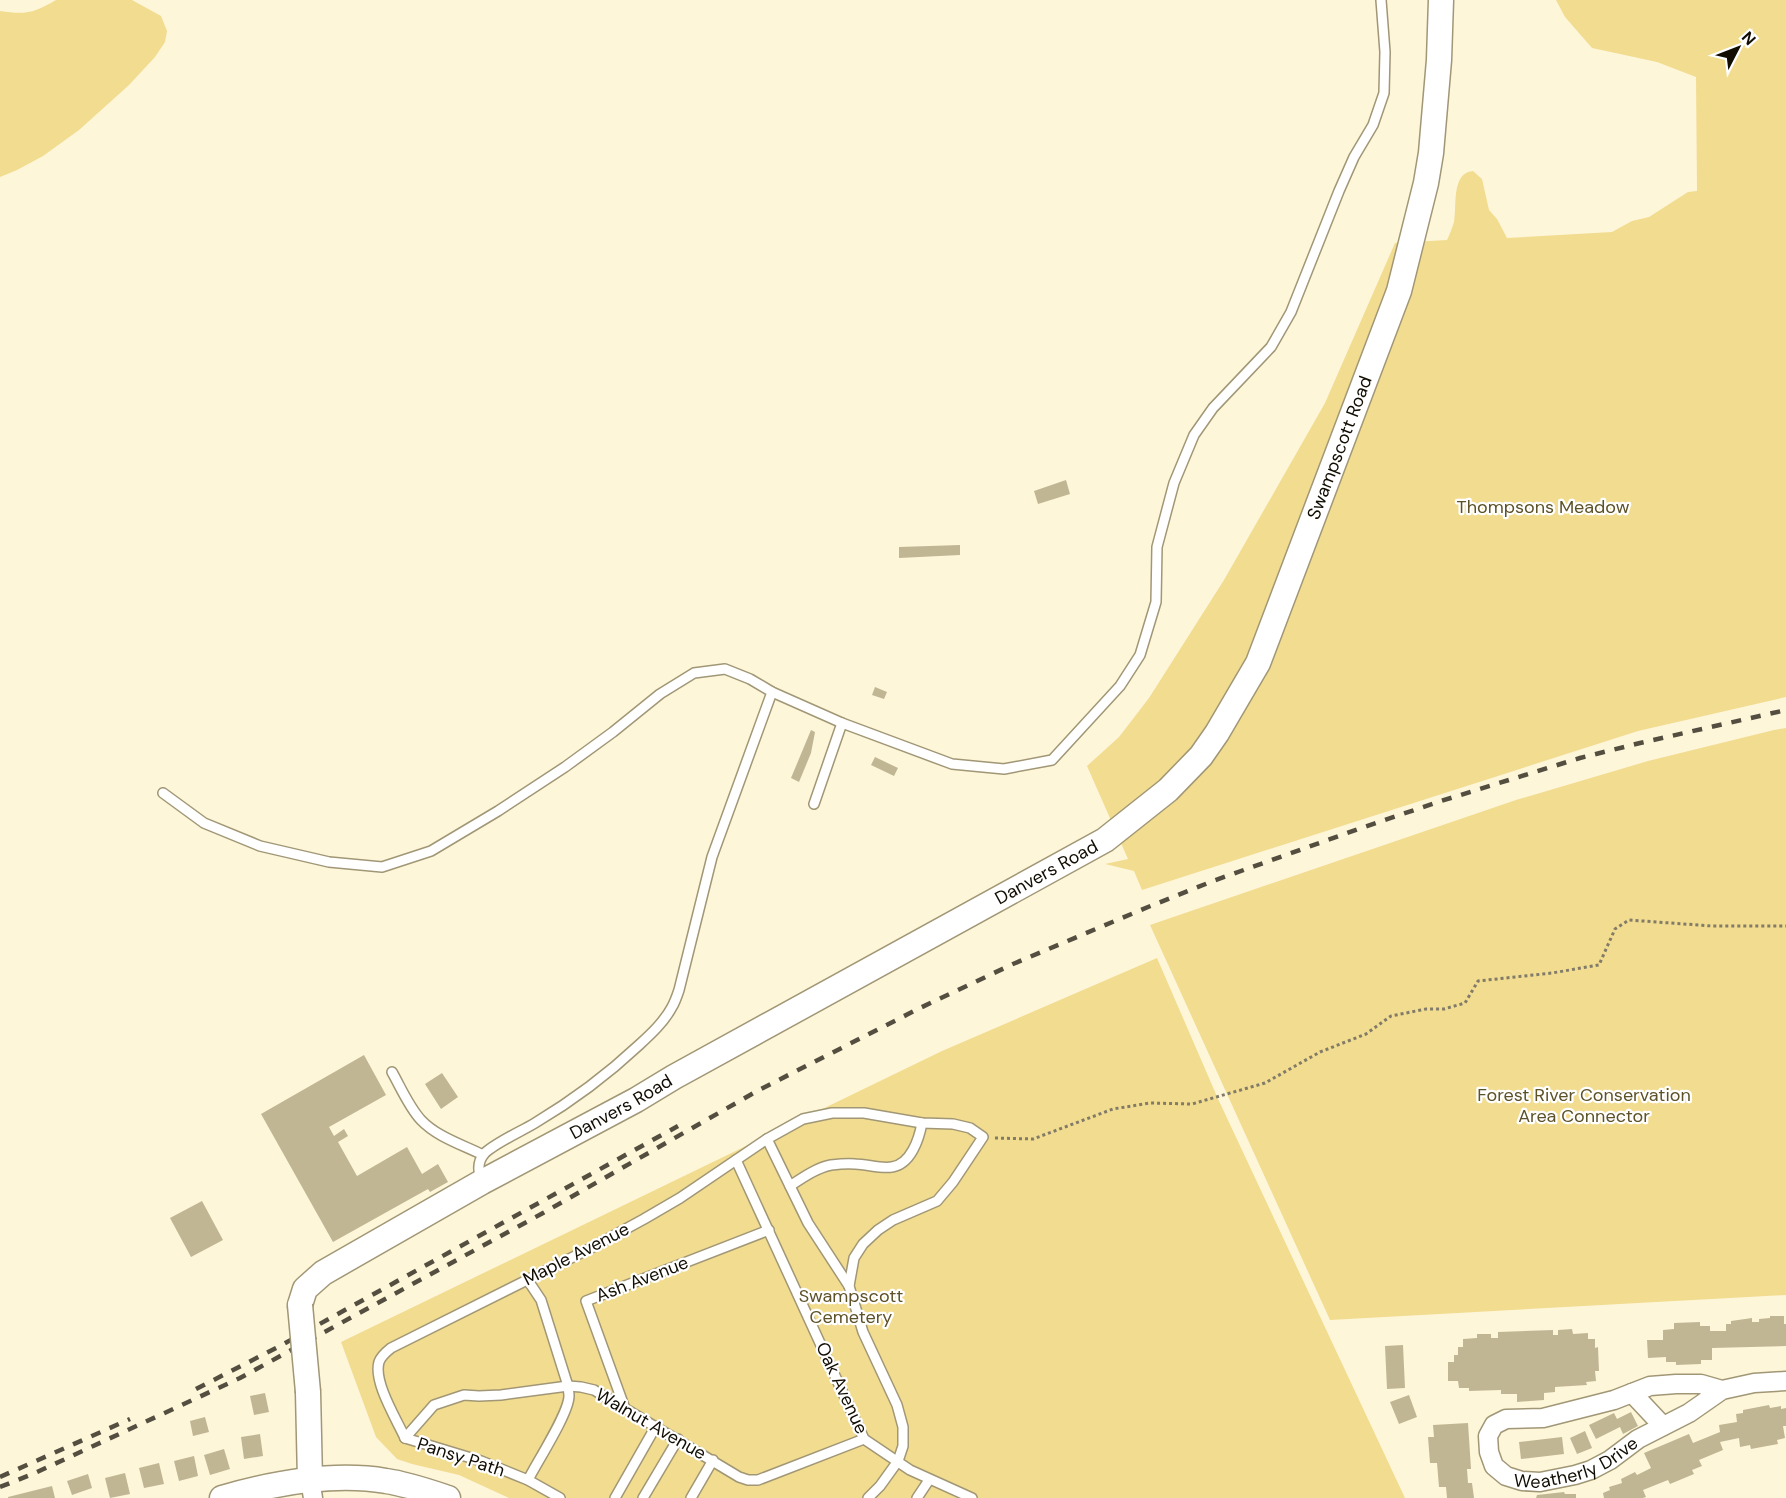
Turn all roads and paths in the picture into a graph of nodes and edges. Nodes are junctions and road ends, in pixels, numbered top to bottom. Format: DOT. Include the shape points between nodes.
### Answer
graph roads {
  1 [pos="1381,0"];
  2 [pos="1441,0"];
  3 [pos="772,692"];
  4 [pos="842,723"];
  5 [pos="163,793"];
  6 [pos="814,804"];
  7 [pos="1110,837"];
  8 [pos="1786,926"];
  9 [pos="392,1072"];
  10 [pos="922,1123"];
  11 [pos="983,1137"];
  12 [pos="766,1139"];
  13 [pos="483,1155"];
  14 [pos="736,1160"];
  15 [pos="482,1182"];
  16 [pos="790,1186"];
  17 [pos="768,1230"];
  18 [pos="527,1279"];
  19 [pos="849,1286"];
  20 [pos="380,1360"];
  21 [pos="1786,1381"];
  22 [pos="568,1386"];
  23 [pos="1722,1390"];
  24 [pos="1632,1393"];
  25 [pos="624,1406"];
  26 [pos="656,1426"];
  27 [pos="1663,1426"];
  28 [pos="405,1438"];
  29 [pos="678,1439"];
  30 [pos="864,1439"];
  31 [pos="713,1460"];
  32 [pos="898,1461"];
  33 [pos="528,1480"];
  34 [pos="929,1480"];
  35 [pos="312,1489"];
  36 [pos="222,1498"];
  37 [pos="448,1498"];
  38 [pos="560,1498"];
  39 [pos="615,1498"];
  40 [pos="643,1498"];
  41 [pos="691,1498"];
  42 [pos="868,1498"];
  43 [pos="917,1498"];
  44 [pos="972,1498"];
  1 -- 4 [label="lane" via="1384,93 1373,125 1342,182 1291,312 1271,347 1213,408 1194,435 1174,483 1157,547 1156,602 1140,654 1120,686 1052,760 1004,769 952,764"];
  2 -- 7 [label="street, Swampscott Road" via="1431,153 1399,291 1258,663 1201,756 1168,790"];
  3 -- 4 [label="lane"];
  3 -- 5 [label="lane" via="725,669 694,673 498,811 431,851 382,867 329,862 260,846 204,823"];
  3 -- 13 [label="lane" via="712,857 672,1007 649,1036 584,1091"];
  4 -- 6 [label="lane"];
  7 -- 15 [label="street, Danvers Road"];
  8 -- 11 [label="path" via="1629,920 1615,929 1599,965 1478,981 1465,1003 1391,1016 1366,1034 1320,1052 1265,1083 1192,1104 1150,1103 1113,1109 1033,1139"];
  9 -- 13 [label="lane" via="422,1121 444,1137"];
  10 -- 11 [label="lane, Maple Avenue" via="953,1124 970,1128"];
  10 -- 12 [label="lane, Maple Avenue" via="864,1113 832,1113 802,1119"];
  10 -- 16 [label="lane" via="913,1150 894,1167 853,1163 828,1166"];
  11 -- 19 [label="lane" via="937,1201 893,1220 863,1244 854,1258"];
  12 -- 14 [label="lane, Maple Avenue"];
  12 -- 16 [label="lane"];
  13 -- 15 [label="lane" via="478,1172"];
  14 -- 17 [label="lane, Oak Avenue"];
  14 -- 18 [label="lane, Maple Avenue" via="644,1220"];
  15 -- 35 [label="street, Danvers Road, bridge" via="323,1273 305,1289 300,1305"];
  16 -- 19 [label="lane" via="808,1223"];
  17 -- 25 [label="lane, Ash Avenue" via="586,1301"];
  17 -- 30 [label="lane, Oak Avenue"];
  18 -- 20 [label="lane, Maple Avenue" via="391,1348"];
  18 -- 22 [label="lane" via="541,1300"];
  19 -- 32 [label="lane" via="863,1332 897,1404 903,1427"];
  20 -- 28 [label="lane, Pansy Path" via="379,1380"];
  21 -- 23 [label="street, Weatherly Drive"];
  22 -- 25 [label="lane, Walnut Avenue" via="594,1390"];
  22 -- 28 [label="lane, Walnut Avenue" via="445,1400 434,1405"];
  22 -- 33 [label="lane" via="566,1409"];
  23 -- 24 [label="street, Weatherly Drive" via="1701,1384 1676,1384 1650,1386"];
  23 -- 27 [label="street, Weatherly Drive"];
  24 -- 27 [label="street, Weatherly Drive"];
  24 -- 27 [label="street, Weatherly Drive" via="1543,1418 1506,1419 1494,1425 1488,1436 1494,1466 1506,1476 1522,1481 1575,1475 1610,1460"];
  25 -- 26 [label="lane, Walnut Avenue"];
  26 -- 29 [label="lane, Walnut Avenue"];
  26 -- 39 [label="lane"];
  28 -- 33 [label="lane, Pansy Path"];
  29 -- 31 [label="lane, Walnut Avenue"];
  29 -- 40 [label="lane"];
  30 -- 31 [label="lane, Walnut Avenue" via="758,1480 739,1477"];
  30 -- 32 [label="lane, Oak Avenue"];
  31 -- 41 [label="lane"];
  32 -- 34 [label="lane, Oak Avenue"];
  32 -- 42 [label="lane"];
  33 -- 38 [label="lane, Pansy Path"];
  34 -- 43 [label="lane"];
  34 -- 44 [label="lane, Oak Avenue"];
  35 -- 36 [label="street" via="286,1483"];
  35 -- 37 [label="street" via="362,1478 384,1485 409,1485"];
}
